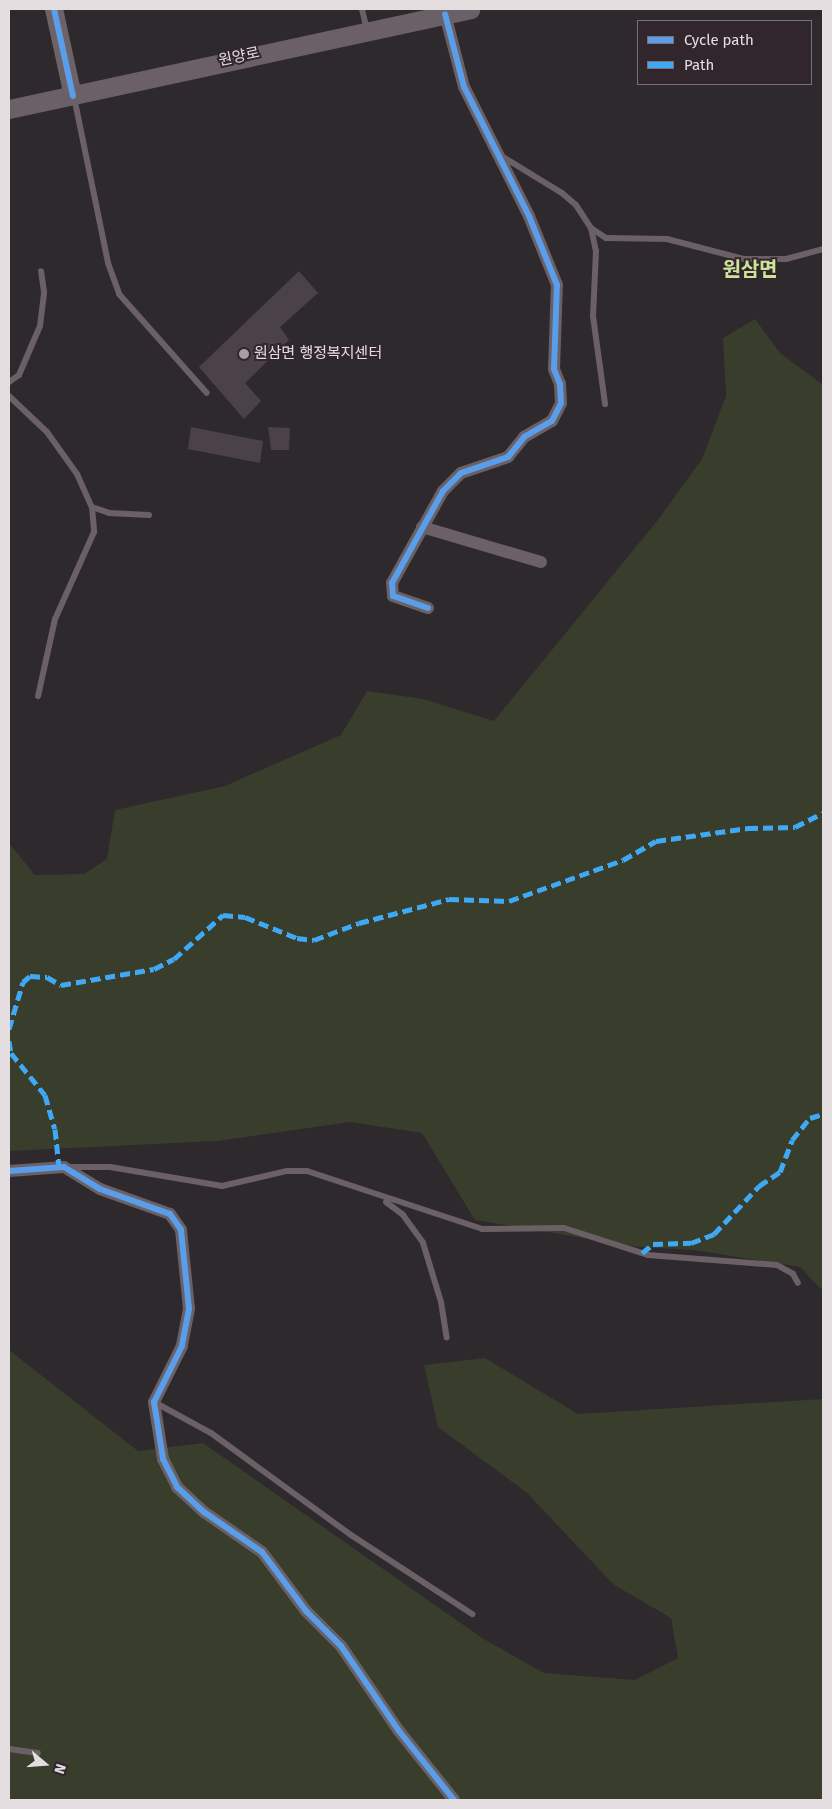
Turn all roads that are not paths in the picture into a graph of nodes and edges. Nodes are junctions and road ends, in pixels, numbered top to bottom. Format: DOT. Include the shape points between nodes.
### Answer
graph roads {
  1 [pos="54,9"];
  2 [pos="362,9"];
  3 [pos="470,9"];
  4 [pos="445,14"];
  5 [pos="367,31"];
  6 [pos="73,96"];
  7 [pos="9,109"];
  8 [pos="496,152"];
  9 [pos="591,228"];
  10 [pos="823,249"];
  11 [pos="41,270"];
  12 [pos="9,382"];
  13 [pos="207,392"];
  14 [pos="9,396"];
  15 [pos="605,404"];
  16 [pos="92,507"];
  17 [pos="149,515"];
  18 [pos="422,527"];
  19 [pos="541,562"];
  20 [pos="428,608"];
  21 [pos="38,696"];
  22 [pos="64,1167"];
  23 [pos="9,1171"];
  24 [pos="381,1198"];
  25 [pos="798,1283"];
  26 [pos="447,1338"];
  27 [pos="154,1402"];
  28 [pos="472,1614"];
  29 [pos="9,1749"];
  30 [pos="38,1753"];
  31 [pos="454,1800"];
  1 -- 6 [label="street"];
  2 -- 5 [label="lane"];
  3 -- 4 [label="main road, 원양로"];
  4 -- 5 [label="main road, 원양로"];
  4 -- 8 [label="street" via="464,87"];
  5 -- 6 [label="main road, 원양로" via="102,86"];
  6 -- 7 [label="main road, 원양로"];
  6 -- 13 [label="lane" via="108,263 119,294"];
  8 -- 9 [label="lane" via="562,193 576,205"];
  8 -- 18 [label="street" via="529,216 557,285 553,348 561,403 552,421 524,437 508,457 460,473 443,490"];
  9 -- 10 [label="lane" via="606,238 667,239 744,259 786,259"];
  9 -- 15 [label="lane" via="596,252 593,316"];
  11 -- 12 [label="lane" via="44,292 40,326 19,376"];
  14 -- 16 [label="lane" via="47,432 77,474"];
  16 -- 17 [label="lane" via="109,513"];
  16 -- 21 [label="lane" via="94,532 55,619"];
  18 -- 19 [label="street"];
  18 -- 20 [label="street" via="392,582 393,596"];
  22 -- 23 [label="street"];
  22 -- 24 [label="lane" via="110,1167 222,1186 287,1171 307,1171"];
  22 -- 27 [label="street" via="100,1189 170,1214 181,1230 188,1263 189,1309 182,1346"];
  24 -- 25 [label="lane" via="482,1229 564,1228 648,1255 777,1265 793,1274"];
  24 -- 26 [label="lane" via="403,1215 423,1243 441,1302"];
  27 -- 28 [label="lane" via="211,1433 350,1535"];
  27 -- 31 [label="street" via="163,1459 177,1487 204,1512 262,1552 306,1611 340,1646 399,1731"];
  29 -- 30 [label="lane"];
}
